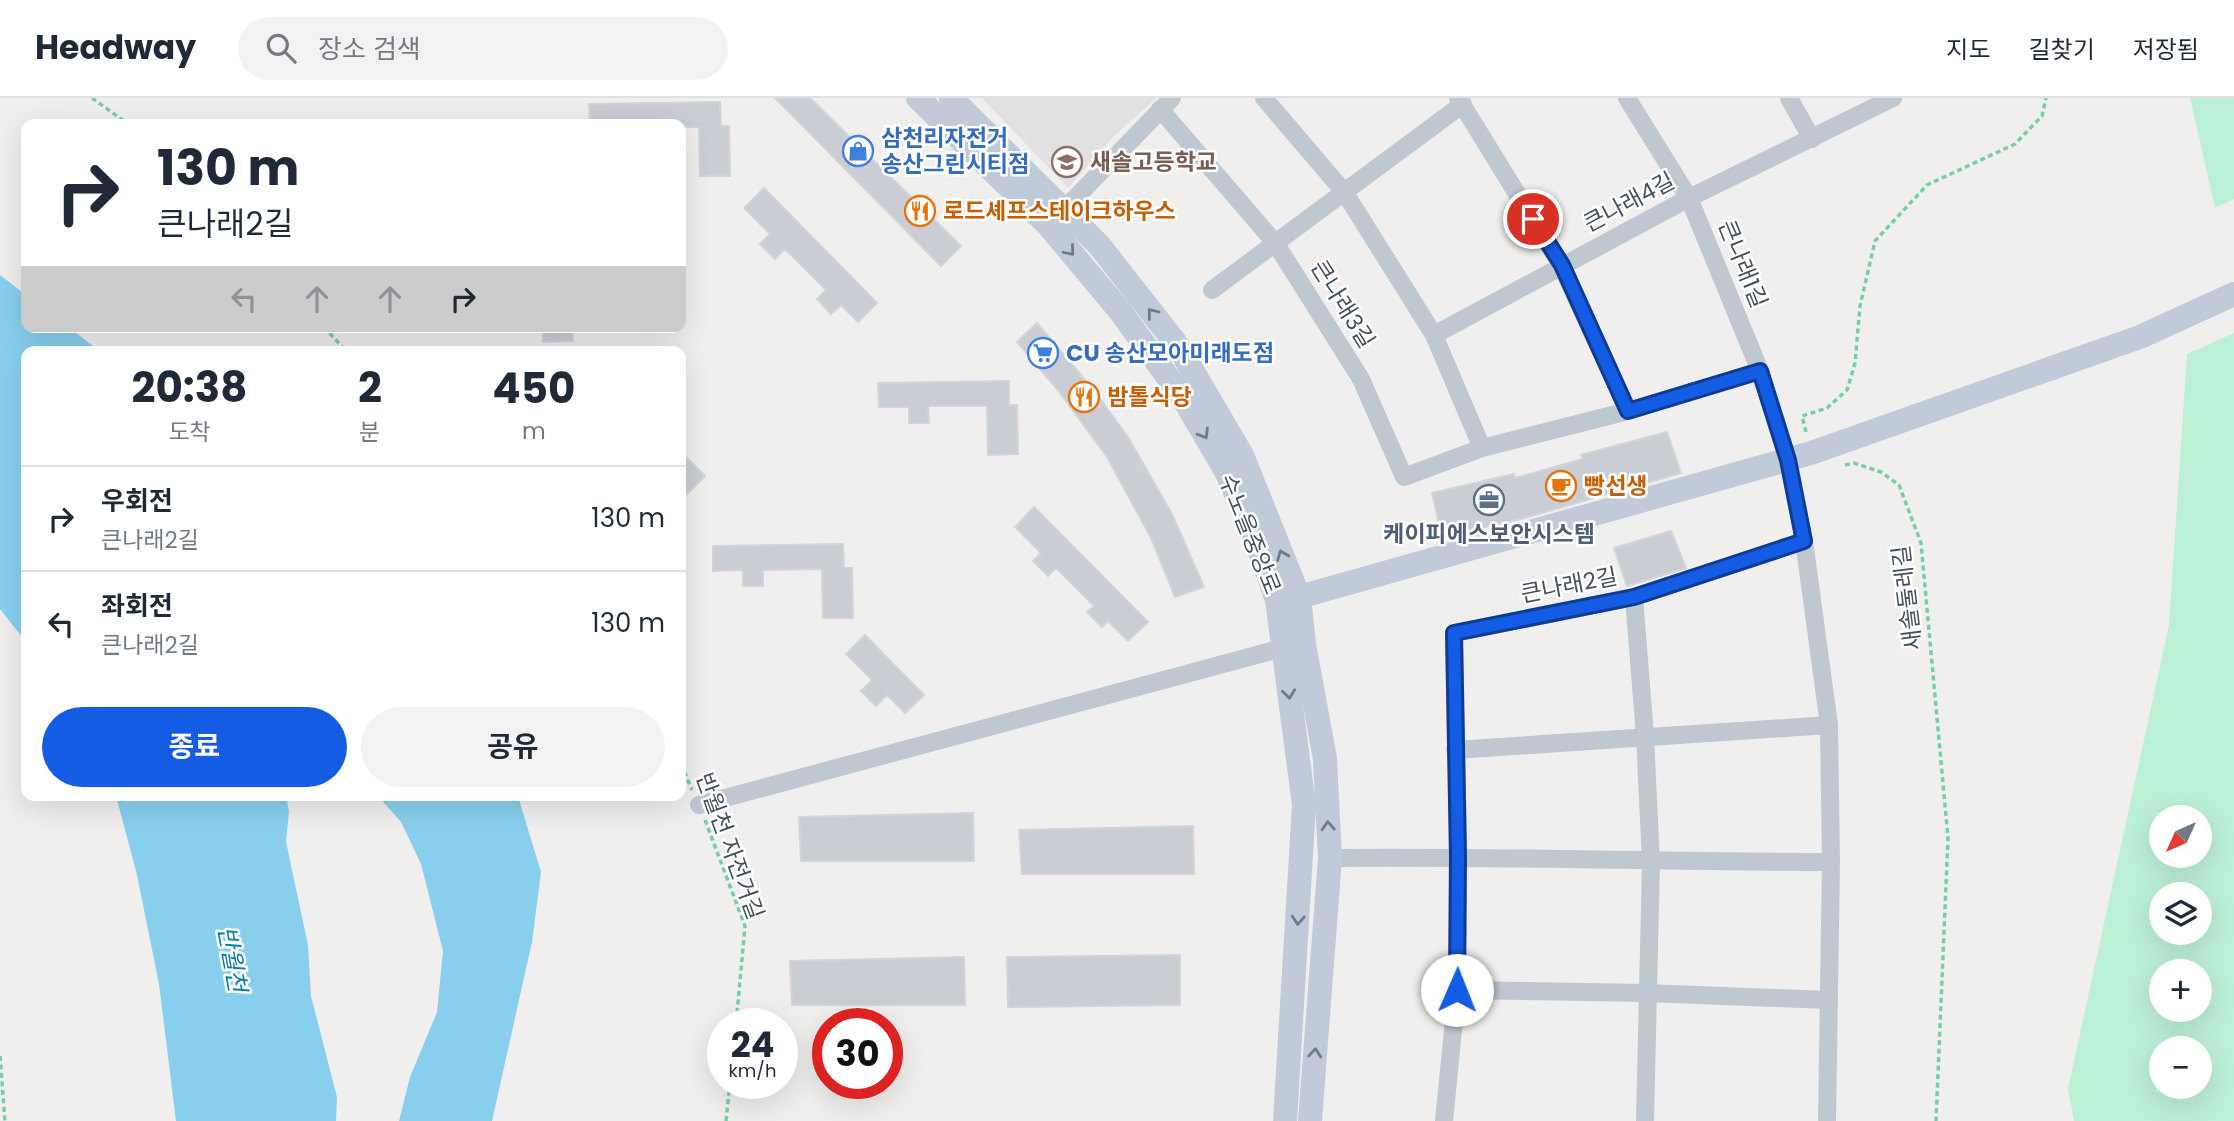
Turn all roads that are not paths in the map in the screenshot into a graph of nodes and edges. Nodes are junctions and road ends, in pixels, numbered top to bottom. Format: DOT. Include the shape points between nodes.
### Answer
graph roads {
  1 [pos="918,98"];
  2 [pos="951,98"];
  3 [pos="1264,98"];
  4 [pos="1627,98"];
  5 [pos="1789,98"];
  6 [pos="1893,98"];
  7 [pos="1460,101"];
  8 [pos="1166,103"];
  9 [pos="1812,139"];
  10 [pos="1345,193"];
  11 [pos="1689,198"];
  12 [pos="1057,218"];
  13 [pos="1276,244"];
  14 [pos="1562,265"];
  15 [pos="1212,290"];
  16 [pos="2234,294"];
  17 [pos="1434,335"];
  18 [pos="1760,371"];
  19 [pos="1628,411"];
  20 [pos="1482,448"];
  21 [pos="1800,457"];
  22 [pos="1804,541"];
  23 [pos="1634,597"];
  24 [pos="1288,599"];
  25 [pos="1294,645"];
  26 [pos="1829,725"];
  27 [pos="1645,736"];
  28 [pos="1455,750"];
  29 [pos="699,804"];
  30 [pos="1458,856"];
  31 [pos="1330,858"];
  32 [pos="1651,862"];
  33 [pos="1831,862"];
  34 [pos="1457,990"];
  35 [pos="1647,993"];
  36 [pos="1828,1000"];
  37 [pos="1285,1121"];
  38 [pos="1310,1121"];
  39 [pos="1444,1121"];
  40 [pos="1645,1121"];
  41 [pos="1827,1121"];
  1 -- 12 [label="main road, 수노을중앙로"];
  2 -- 12 [label="main road, 수노을중앙로"];
  3 -- 10 [label="street"];
  4 -- 11 [label="street, 큰나래1길"];
  5 -- 9 [label="street"];
  6 -- 9 [label="street, 큰나래4길"];
  7 -- 10 [label="street"];
  7 -- 14 [label="street"];
  8 -- 12 [label="street"];
  8 -- 13 [label="street, 큰나래3길"];
  9 -- 11 [label="street, 큰나래4길"];
  10 -- 13 [label="street"];
  10 -- 17 [label="street"];
  11 -- 14 [label="street, 큰나래4길"];
  11 -- 18 [label="street, 큰나래1길"];
  12 -- 24 [label="main road, 수노을중앙로" via="1099,244 1178,346 1242,455"];
  13 -- 15 [label="street"];
  13 -- 20 [label="street, 큰나래3길" via="1361,379 1404,477"];
  14 -- 17 [label="street, 큰나래4길"];
  14 -- 19 [label="street"];
  16 -- 21 [label="main road" via="2140,337"];
  17 -- 20 [label="street"];
  18 -- 19 [label="street, 큰나래3길"];
  18 -- 21 [label="street, 큰나래1길"];
  19 -- 20 [label="street, 큰나래3길"];
  21 -- 22 [label="street"];
  21 -- 24 [label="main road"];
  22 -- 23 [label="street, 큰나래2길"];
  22 -- 26 [label="street"];
  23 -- 27 [label="street"];
  23 -- 28 [label="street, 큰나래2길" via="1454,633"];
  24 -- 25 [label="main road, 수노을중앙로"];
  25 -- 29 [label="street"];
  31 -- 25 [label="main road, 수노을중앙로, one-way" via="1325,759"];
  25 -- 37 [label="main road, 수노을중앙로, one-way" via="1304,805"];
  26 -- 27 [label="street"];
  26 -- 33 [label="street"];
  27 -- 28 [label="street"];
  27 -- 32 [label="street"];
  28 -- 30 [label="street, 큰나래2길"];
  30 -- 31 [label="street"];
  30 -- 32 [label="street"];
  30 -- 34 [label="street, 큰나래2길"];
  38 -- 31 [label="main road, 수노을중앙로, one-way"];
  32 -- 33 [label="street"];
  32 -- 35 [label="street"];
  33 -- 36 [label="street"];
  34 -- 35 [label="street"];
  34 -- 39 [label="street, 큰나래2길"];
  35 -- 36 [label="street"];
  35 -- 40 [label="street"];
  36 -- 41 [label="street"];
}
